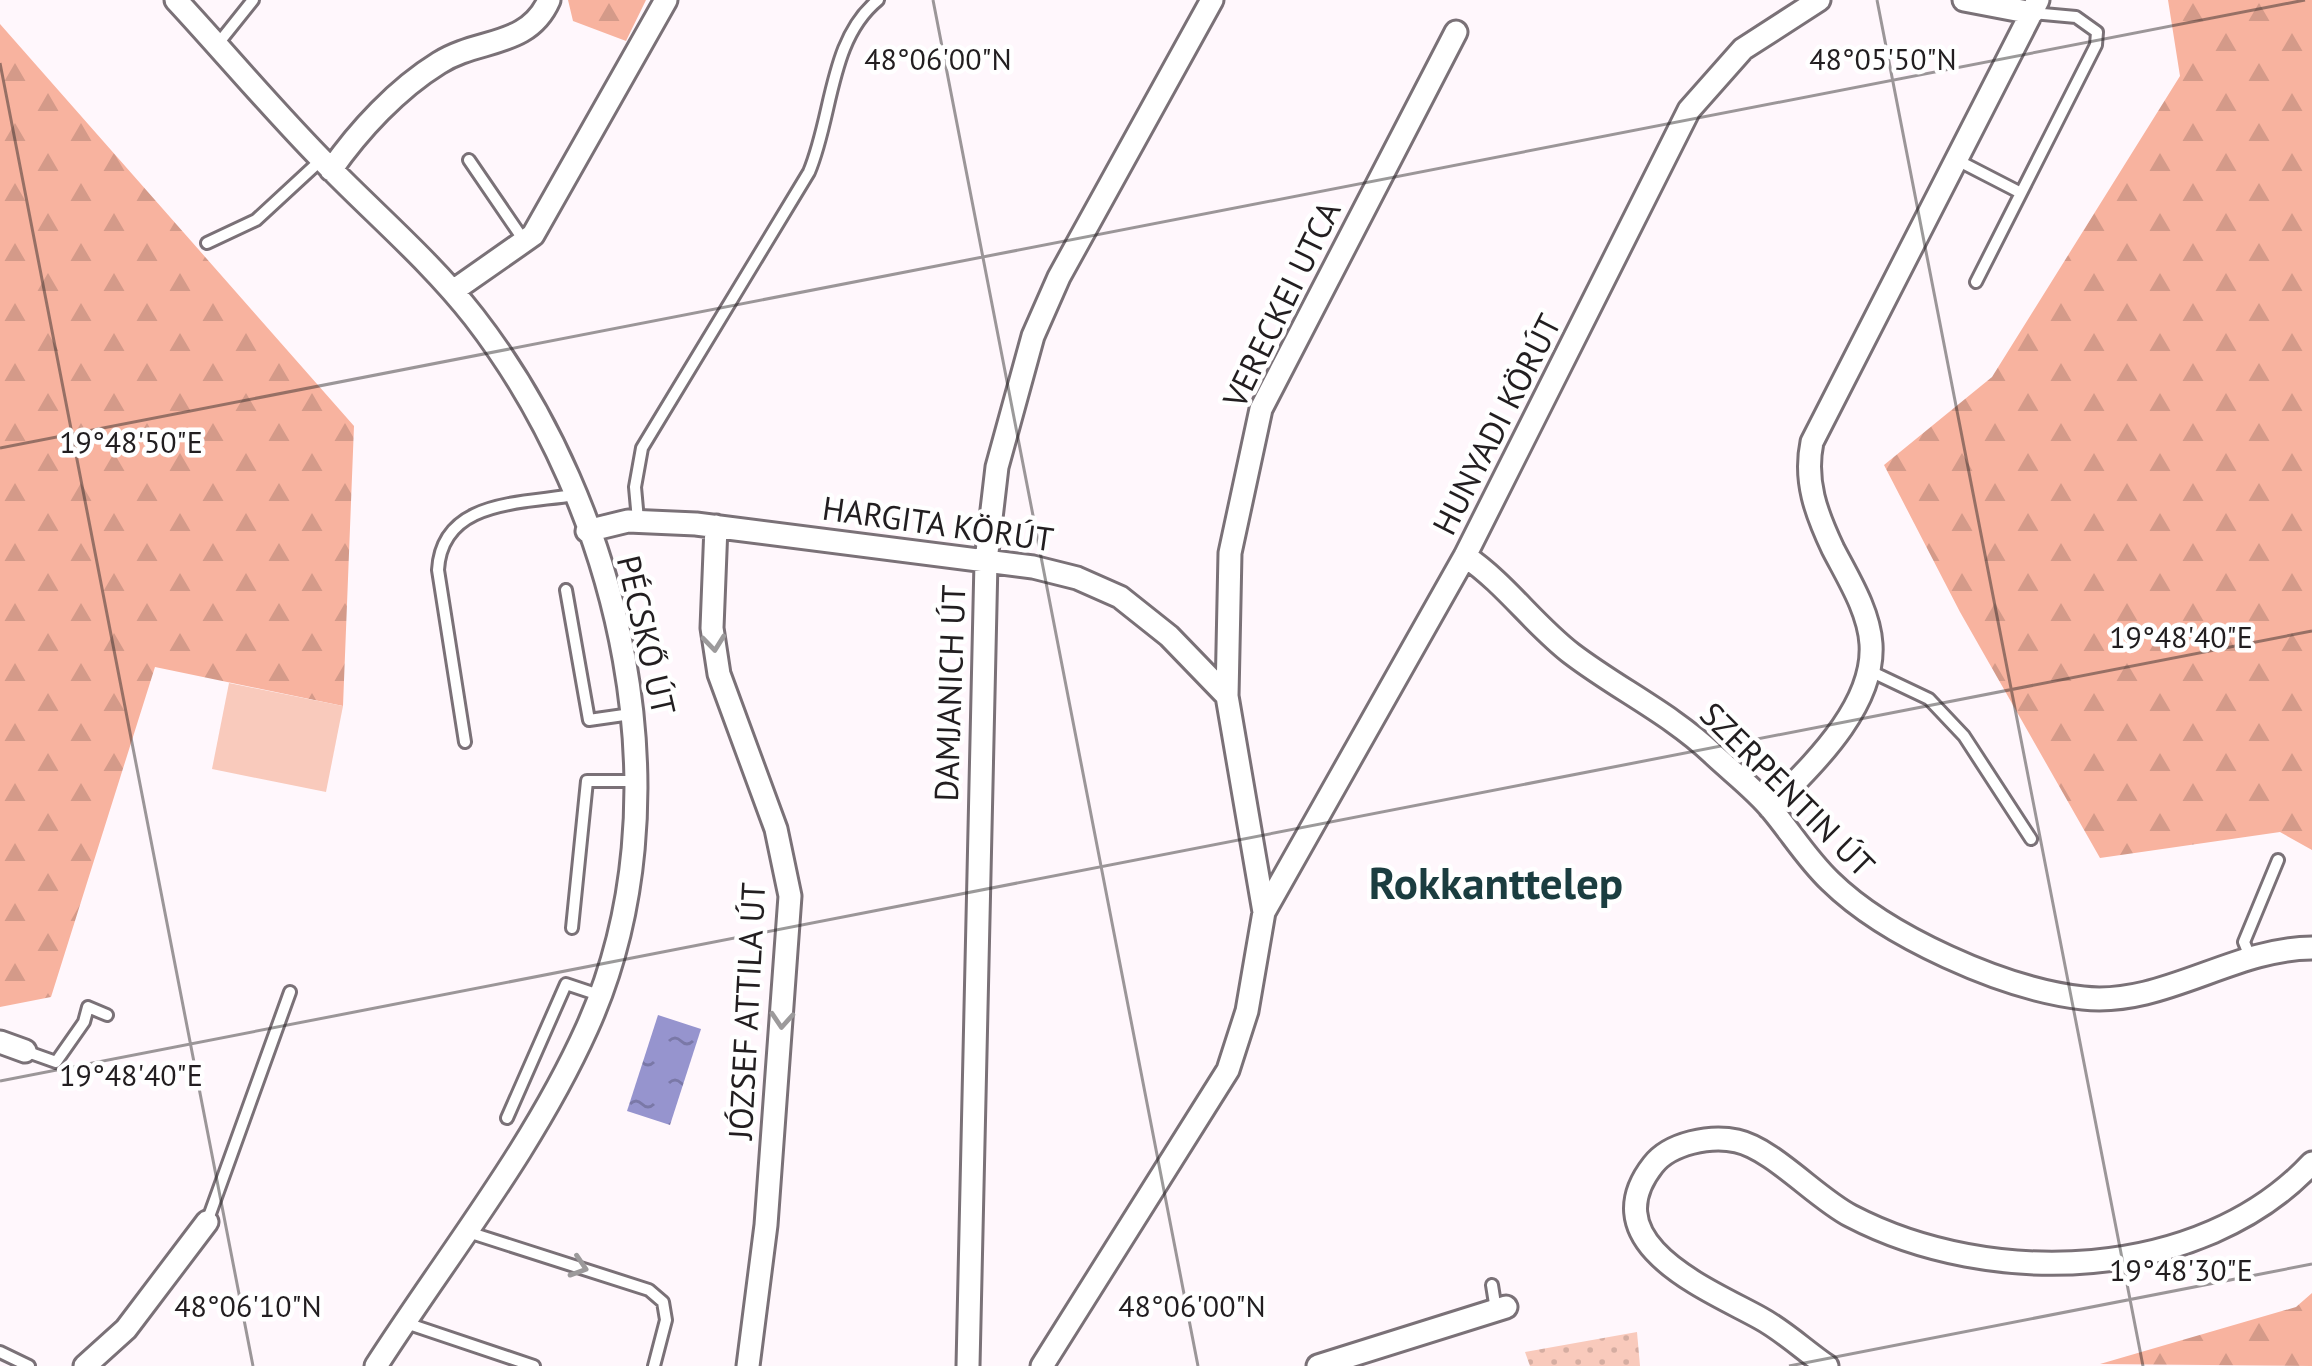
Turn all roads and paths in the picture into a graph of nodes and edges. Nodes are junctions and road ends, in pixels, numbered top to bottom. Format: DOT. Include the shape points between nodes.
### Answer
graph roads {
  1 [pos="176,0"];
  2 [pos="253,0"];
  3 [pos="549,0"];
  4 [pos="666,0"];
  5 [pos="878,0"];
  6 [pos="1212,0"];
  7 [pos="1819,0"];
  8 [pos="1964,0"];
  9 [pos="2035,7"];
  10 [pos="1456,32"];
  11 [pos="218,45"];
  12 [pos="1955,159"];
  13 [pos="469,160"];
  14 [pos="326,165"];
  15 [pos="2021,193"];
  16 [pos="207,242"];
  17 [pos="525,242"];
  18 [pos="1976,282"];
  19 [pos="453,291"];
  20 [pos="575,494"];
  21 [pos="638,520"];
  22 [pos="716,526"];
  23 [pos="587,531"];
  24 [pos="1465,556"];
  25 [pos="986,561"];
  26 [pos="566,590"];
  27 [pos="1870,671"];
  28 [pos="1227,696"];
  29 [pos="634,714"];
  30 [pos="465,742"];
  31 [pos="639,781"];
  32 [pos="1771,808"];
  33 [pos="2031,839"];
  34 [pos="2278,860"];
  35 [pos="1264,912"];
  36 [pos="572,928"];
  37 [pos="2312,948"];
  38 [pos="2251,957"];
  39 [pos="290,992"];
  40 [pos="599,995"];
  41 [pos="107,1015"];
  42 [pos="0,1042"];
  43 [pos="25,1051"];
  44 [pos="507,1118"];
  45 [pos="2312,1163"];
  46 [pos="207,1222"];
  47 [pos="467,1232"];
  48 [pos="1492,1285"];
  49 [pos="1501,1309"];
  50 [pos="404,1323"];
  51 [pos="0,1352"];
  52 [pos="29,1366"];
  53 [pos="85,1366"];
  54 [pos="376,1366"];
  55 [pos="534,1366"];
  56 [pos="654,1366"];
  57 [pos="748,1366"];
  58 [pos="968,1366"];
  59 [pos="1042,1366"];
  60 [pos="1318,1366"];
  61 [pos="1827,1366"];
  1 -- 11 [label="street, PÉCSKŐ ÚT"];
  2 -- 11 [label="lane"];
  3 -- 14 [label="street" via="530,29 433,67"];
  4 -- 17 [label="street" via="556,202"];
  5 -- 21 [label="lane" via="850,28 809,172 642,448"];
  6 -- 25 [label="street, DAMJANICH ÚT" via="1033,336 1001,446"];
  7 -- 24 [label="street, HUNYADI KÖRÚT" via="1743,49 1689,110"];
  8 -- 9 [label="street"];
  9 -- 12 [label="street"];
  9 -- 15 [label="lane" via="2076,17 2097,32"];
  10 -- 28 [label="street, VERECKEI UTCA" via="1261,409 1230,553"];
  11 -- 14 [label="street, PÉCSKŐ ÚT"];
  12 -- 15 [label="lane"];
  12 -- 27 [label="street" via="1829,406 1807,466 1823,529 1864,613"];
  13 -- 17 [label="lane"];
  14 -- 16 [label="lane" via="256,220"];
  14 -- 19 [label="street, PÉCSKŐ ÚT"];
  15 -- 18 [label="lane"];
  17 -- 19 [label="street"];
  19 -- 20 [label="street, PÉCSKŐ ÚT" via="509,366"];
  20 -- 23 [label="street, PÉCSKŐ ÚT"];
  20 -- 30 [label="lane" via="467,515 439,546"];
  21 -- 22 [label="street, HARGITA KÖRÚT"];
  21 -- 23 [label="street, HARGITA KÖRÚT"];
  22 -- 25 [label="street, HARGITA KÖRÚT"];
  22 -- 57 [label="street, JÓZSEF ATTILA ÚT, one-way" via="712,628 719,674 776,829 790,896"];
  23 -- 29 [label="street, PÉCSKŐ ÚT"];
  24 -- 32 [label="street, SZERPENTIN ÚT" via="1560,644 1684,729"];
  24 -- 35 [label="street, HUNYADI KÖRÚT"];
  25 -- 28 [label="street, HARGITA KÖRÚT" via="1077,578 1120,597"];
  25 -- 58 [label="street, DAMJANICH ÚT"];
  26 -- 29 [label="lane" via="589,720"];
  27 -- 32 [label="street" via="1852,710"];
  27 -- 33 [label="lane" via="1929,699 1964,736"];
  28 -- 35 [label="street"];
  29 -- 31 [label="street, PÉCSKŐ ÚT"];
  31 -- 36 [label="lane" via="587,781"];
  31 -- 40 [label="street, PÉCSKŐ ÚT" via="627,889"];
  32 -- 38 [label="street, SZERPENTIN ÚT" via="1817,868 1876,920 2050,991 2102,999"];
  34 -- 38 [label="lane" via="2245,942"];
  35 -- 59 [label="street" via="1228,1070"];
  37 -- 38 [label="street, SZERPENTIN ÚT"];
  39 -- 46 [label="lane"];
  40 -- 44 [label="lane" via="566,984"];
  40 -- 47 [label="street, PÉCSKŐ ÚT" via="547,1109"];
  41 -- 43 [label="lane" via="88,1007 56,1062"];
  42 -- 43 [label="street"];
  45 -- 61 [label="street" via="2252,1214 2204,1238 2123,1256 2023,1261 1873,1226 1740,1142 1698,1142 1662,1155 1640,1200 1657,1258"];
  46 -- 53 [label="street" via="126,1329"];
  47 -- 50 [label="street, PÉCSKŐ ÚT"];
  47 -- 56 [label="lane, one-way" via="649,1290 663,1302 666,1320"];
  48 -- 49 [label="lane"];
  49 -- 60 [label="street"];
  50 -- 54 [label="street, PÉCSKŐ ÚT"];
  50 -- 55 [label="lane"];
  51 -- 52 [label="lane"];
}
